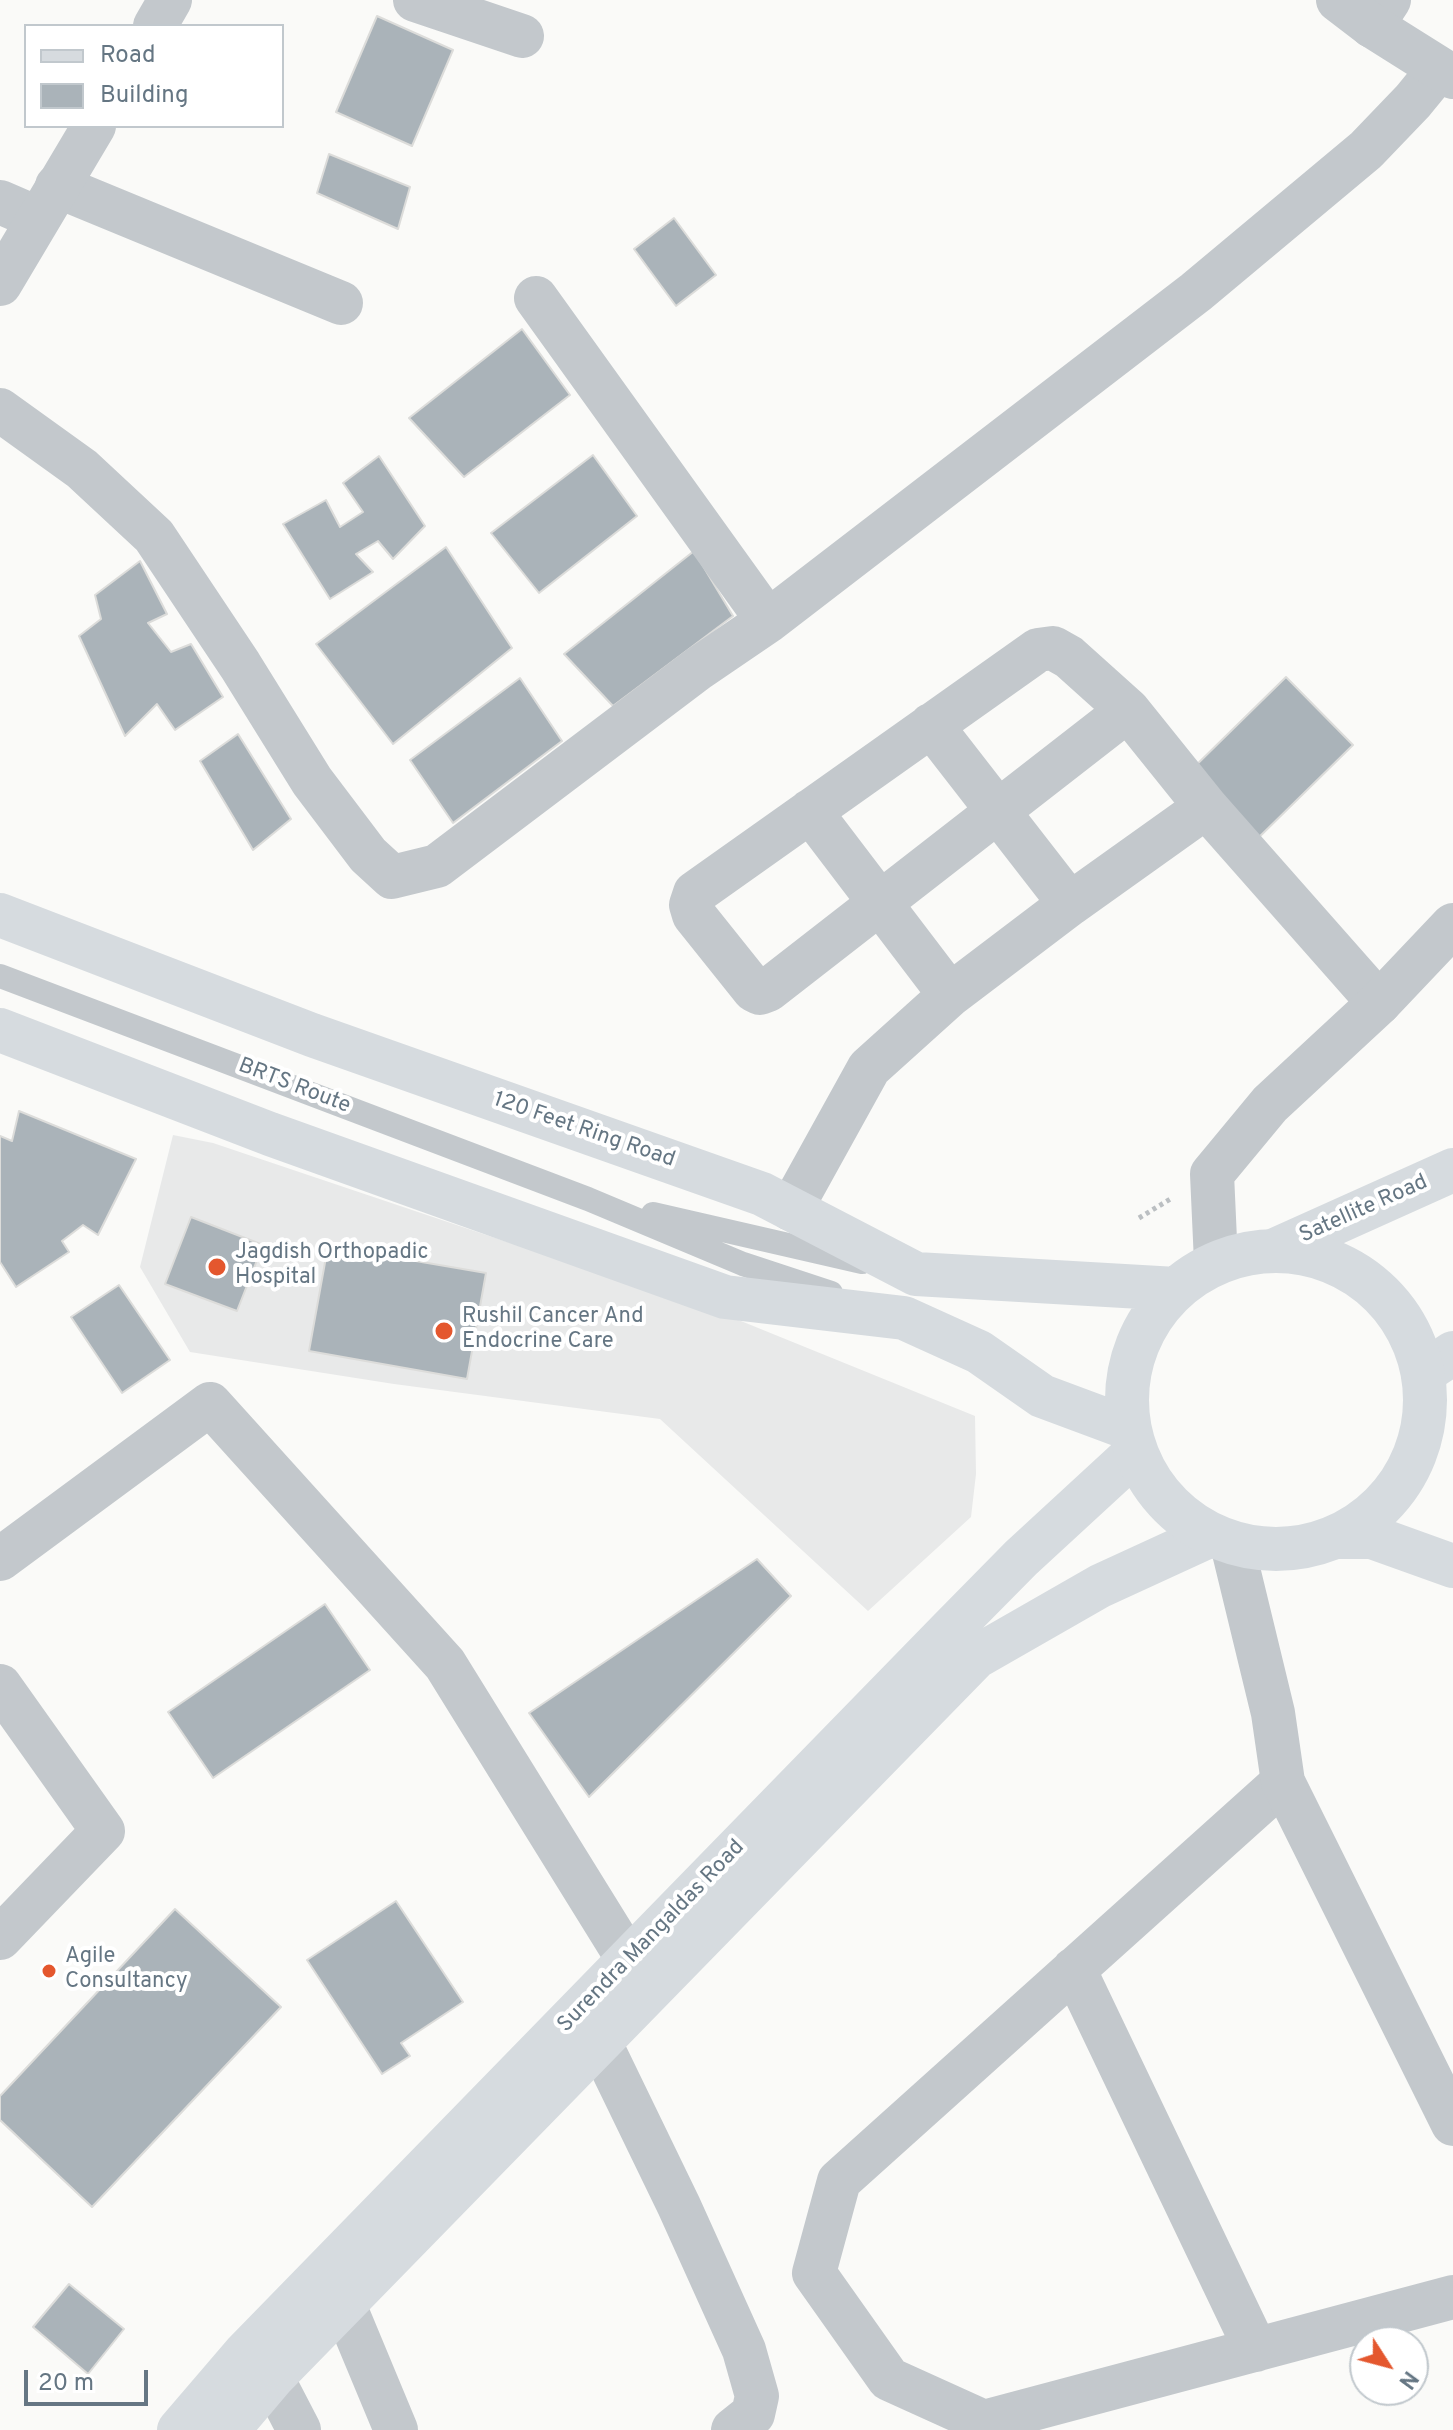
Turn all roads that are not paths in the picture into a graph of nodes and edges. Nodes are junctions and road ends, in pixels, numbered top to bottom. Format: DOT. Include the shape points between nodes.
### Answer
graph roads {
  1 [pos="170,0"];
  2 [pos="415,0"];
  3 [pos="1366,9"];
  4 [pos="156,24"];
  5 [pos="522,36"];
  6 [pos="1446,73"];
  7 [pos="92,128"];
  8 [pos="31,202"];
  9 [pos="0,284"];
  10 [pos="536,298"];
  11 [pos="341,303"];
  12 [pos="0,410"];
  13 [pos="768,621"];
  14 [pos="1128,710"];
  15 [pos="931,725"];
  16 [pos="1206,807"];
  17 [pos="810,811"];
  18 [pos="998,811"];
  19 [pos="880,904"];
  20 [pos="1070,904"];
  21 [pos="0,915"];
  22 [pos="1453,925"];
  23 [pos="0,976"];
  24 [pos="950,995"];
  25 [pos="1379,1003"];
  26 [pos="0,1030"];
  27 [pos="1453,1170"];
  28 [pos="588,1199"];
  29 [pos="791,1209"];
  30 [pos="1275,1250"];
  31 [pos="1216,1262"];
  32 [pos="916,1274"];
  33 [pos="1176,1289"];
  34 [pos="904,1318"];
  35 [pos="1439,1386"];
  36 [pos="1132,1440"];
  37 [pos="1335,1537"];
  38 [pos="1222,1540"];
  39 [pos="0,1559"];
  40 [pos="1453,1566"];
  41 [pos="0,1686"];
  42 [pos="1283,1782"];
  43 [pos="0,1938"];
  44 [pos="629,1961"];
  45 [pos="1074,1969"];
  46 [pos="600,2043"];
  47 [pos="1453,2124"];
  48 [pos="1453,2297"];
  49 [pos="344,2305"];
  50 [pos="1256,2350"];
  51 [pos="272,2378"];
  52 [pos="179,2430"];
  53 [pos="228,2430"];
  54 [pos="299,2430"];
  55 [pos="396,2430"];
  56 [pos="733,2430"];
  1 -- 4 [label="street"];
  2 -- 5 [label="street"];
  3 -- 6 [label="street"];
  6 -- 13 [label="street" via="1366,150 1196,292"];
  7 -- 8 [label="street"];
  8 -- 9 [label="street"];
  8 -- 11 [label="street"];
  10 -- 13 [label="street"];
  12 -- 13 [label="street" via="82,469 154,536 312,781 368,855 392,877 437,866"];
  14 -- 15 [label="street" via="1053,648 1038,650"];
  14 -- 16 [label="street"];
  14 -- 18 [label="street"];
  15 -- 17 [label="street"];
  15 -- 18 [label="street"];
  16 -- 20 [label="street"];
  16 -- 25 [label="street"];
  17 -- 19 [label="street"];
  17 -- 19 [label="street" via="695,893 694,915 760,993"];
  18 -- 19 [label="street"];
  18 -- 20 [label="street"];
  19 -- 24 [label="street"];
  20 -- 24 [label="street"];
  21 -- 29 [label="main road, 120 Feet Ring Road"];
  22 -- 25 [label="street"];
  23 -- 28 [label="lane, BRTS Route"];
  24 -- 29 [label="street" via="869,1068"];
  25 -- 31 [label="street" via="1270,1104 1212,1174"];
  26 -- 34 [label="main road" via="270,1134 725,1297"];
  27 -- 30 [label="main road, Satellite Road"];
  28 -- 32 [label="lane, BRTS Route"];
  28 -- 34 [label="lane, BRTS Route" via="743,1264"];
  29 -- 32 [label="main road, 120 Feet Ring Road"];
  30 -- 31 [label="main road"];
  30 -- 35 [label="main road" via="1342,1265 1371,1284 1401,1320"];
  31 -- 33 [label="main road"];
  32 -- 33 [label="main road, 120 Feet Ring Road"];
  33 -- 36 [label="main road" via="1150,1318 1134,1352 1126,1390"];
  34 -- 36 [label="main road" via="979,1352 1042,1396"];
  35 -- 37 [label="main road" via="1409,1467 1390,1496 1365,1520"];
  36 -- 38 [label="main road" via="1148,1479 1165,1502"];
  36 -- 44 [label="main road, Surendra Mangaldas Road"];
  37 -- 38 [label="main road" via="1266,1550"];
  37 -- 40 [label="main road" via="1372,1537"];
  38 -- 42 [label="street" via="1273,1713"];
  38 -- 46 [label="main road, Surendra Mangaldas Road" via="1100,1586 976,1657"];
  39 -- 44 [label="street" via="210,1404 445,1664"];
  41 -- 43 [label="street" via="103,1831"];
  42 -- 45 [label="street"];
  42 -- 47 [label="street"];
  44 -- 52 [label="main road, Surendra Mangaldas Road" via="245,2353"];
  45 -- 50 [label="street"];
  45 -- 50 [label="street" via="839,2181 814,2273 889,2379 984,2422"];
  46 -- 49 [label="main road, Surendra Mangaldas Road"];
  46 -- 56 [label="street" via="744,2350 757,2396 753,2414"];
  48 -- 50 [label="street"];
  49 -- 51 [label="main road, Surendra Mangaldas Road"];
  49 -- 55 [label="street"];
  51 -- 53 [label="main road, Surendra Mangaldas Road"];
  51 -- 54 [label="street"];
}
